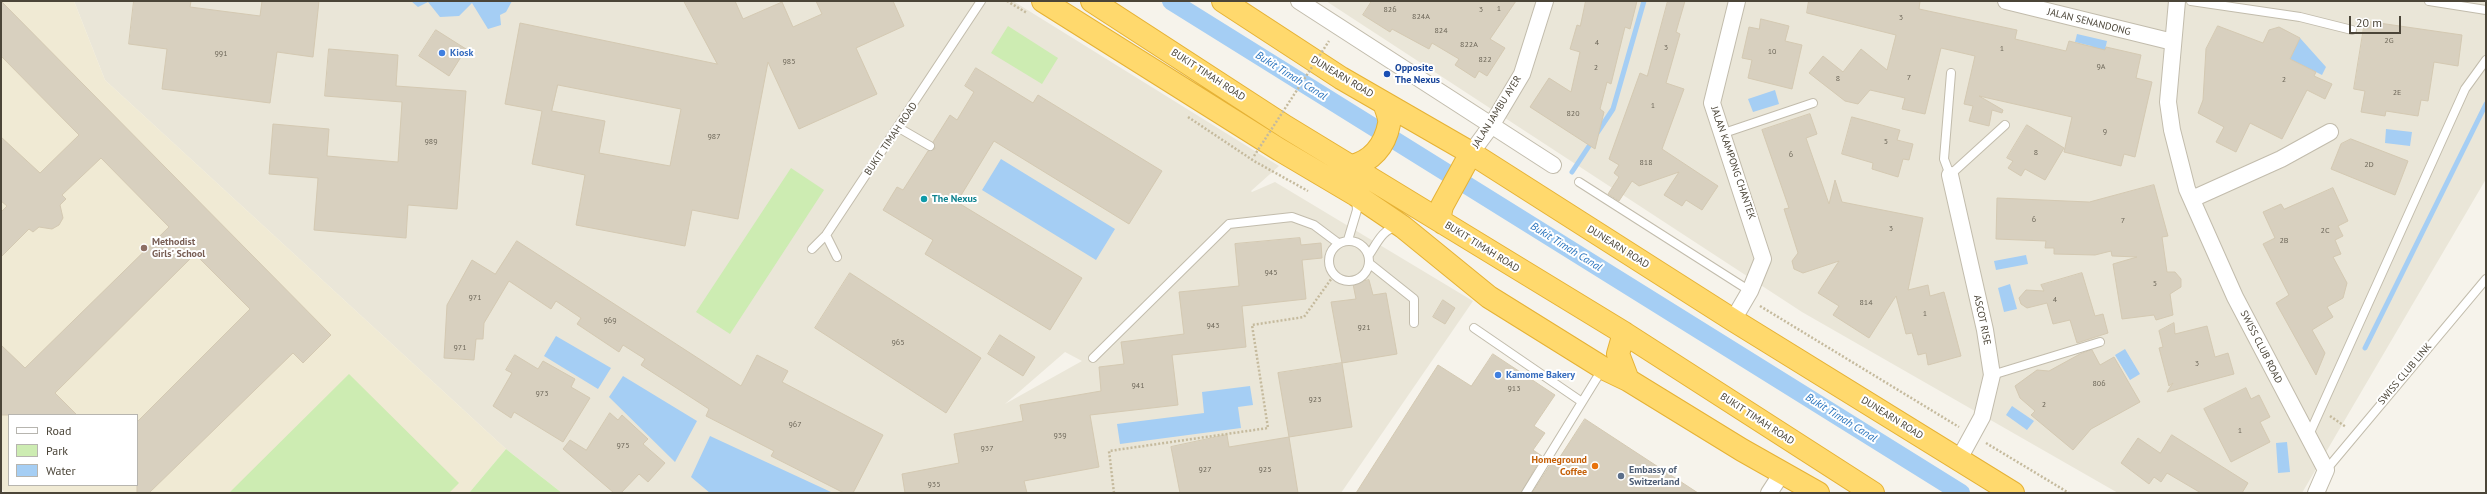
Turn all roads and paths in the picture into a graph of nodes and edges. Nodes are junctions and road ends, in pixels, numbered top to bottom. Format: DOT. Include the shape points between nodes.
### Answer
graph roads {
  1 [pos="981,1"];
  2 [pos="1043,1"];
  3 [pos="1092,1"];
  4 [pos="1222,1"];
  5 [pos="1300,1"];
  6 [pos="1545,1"];
  7 [pos="1737,1"];
  8 [pos="2006,1"];
  9 [pos="2177,1"];
  10 [pos="2191,1"];
  11 [pos="2429,1"];
  12 [pos="2486,10"];
  13 [pos="2352,30"];
  14 [pos="1329,41"];
  15 [pos="2172,42"];
  16 [pos="2486,60"];
  17 [pos="1951,73"];
  18 [pos="1384,103"];
  19 [pos="1813,103"];
  20 [pos="2005,125"];
  21 [pos="1491,126"];
  22 [pos="899,128"];
  23 [pos="2330,132"];
  24 [pos="1724,133"];
  25 [pos="930,146"];
  26 [pos="1471,153"];
  27 [pos="1254,156"];
  28 [pos="1553,165"];
  29 [pos="1351,166"];
  30 [pos="1950,175"];
  31 [pos="1579,182"];
  32 [pos="1356,195"];
  33 [pos="2192,199"];
  34 [pos="1443,223"];
  35 [pos="1404,227"];
  36 [pos="826,235"];
  37 [pos="1348,240"];
  38 [pos="1338,242"];
  39 [pos="812,249"];
  40 [pos="1369,255"];
  41 [pos="837,257"];
  42 [pos="1370,264"];
  43 [pos="1334,275"];
  44 [pos="2486,279"];
  45 [pos="1750,291"];
  46 [pos="1733,320"];
  47 [pos="1414,323"];
  48 [pos="1474,328"];
  49 [pos="1624,333"];
  50 [pos="2100,342"];
  51 [pos="1093,358"];
  52 [pos="1603,368"];
  53 [pos="1992,375"];
  54 [pos="1628,380"];
  55 [pos="1582,402"];
  56 [pos="2308,438"];
  57 [pos="1959,459"];
  58 [pos="2326,470"];
  59 [pos="1782,473"];
  60 [pos="1114,493"];
  61 [pos="1526,493"];
  62 [pos="1769,493"];
  63 [pos="1818,493"];
  64 [pos="1873,493"];
  65 [pos="2013,493"];
  66 [pos="2316,493"];
  1 -- 22 [label="lane, BUKIT TIMAH ROAD"];
  2 -- 32 [label="highway"];
  3 -- 29 [label="highway, BUKIT TIMAH ROAD"];
  4 -- 18 [label="highway, DUNEARN ROAD"];
  5 -- 21 [label="street"];
  6 -- 21 [label="street, JALAN JAMBU AYER" via="1522,74"];
  7 -- 24 [label="street, JALAN KAMPONG CHANTEK" via="1712,103"];
  8 -- 15 [label="street, JALAN SENANDONG"];
  9 -- 15 [label="street, SWISS CLUB ROAD"];
  10 -- 13 [label="lane" via="2293,16"];
  11 -- 12 [label="lane"];
  14 -- 27 [label="path, bridge"];
  15 -- 33 [label="street, SWISS CLUB ROAD" via="2168,102 2172,130"];
  16 -- 56 [label="lane" via="2465,89"];
  17 -- 30 [label="lane" via="1944,159"];
  18 -- 26 [label="highway, DUNEARN ROAD"];
  18 -- 29 [label="highway" via="1389,124 1378,151 1362,164"];
  19 -- 24 [label="lane"];
  20 -- 30 [label="lane"];
  21 -- 26 [label="street, JALAN JAMBU AYER"];
  21 -- 28 [label="street"];
  22 -- 25 [label="lane"];
  22 -- 36 [label="lane, BUKIT TIMAH ROAD"];
  23 -- 33 [label="street" via="2281,159"];
  24 -- 45 [label="street, JALAN KAMPONG CHANTEK" via="1763,259"];
  26 -- 34 [label="highway" via="1442,206 1440,215"];
  26 -- 46 [label="highway, DUNEARN ROAD"];
  29 -- 34 [label="highway, BUKIT TIMAH ROAD"];
  30 -- 53 [label="street, ASCOT RISE"];
  31 -- 45 [label="lane"];
  32 -- 35 [label="highway"];
  32 -- 37 [label="lane" via="1357,210"];
  33 -- 56 [label="street, SWISS CLUB ROAD" via="2235,298"];
  34 -- 49 [label="highway, BUKIT TIMAH ROAD"];
  35 -- 40 [label="lane" via="1391,227"];
  35 -- 52 [label="highway" via="1489,297"];
  36 -- 39 [label="lane, BUKIT TIMAH ROAD"];
  36 -- 41 [label="lane"];
  37 -- 38 [label="lane"];
  37 -- 40 [label="lane" via="1365,247"];
  38 -- 43 [label="lane" via="1331,249 1329,257 1329,266"];
  38 -- 51 [label="lane" via="1314,225 1292,218 1229,224"];
  40 -- 42 [label="lane"];
  42 -- 43 [label="lane" via="1366,273 1359,279 1341,280"];
  42 -- 47 [label="lane" via="1414,299"];
  43 -- 60 [label="path" via="1304,317 1252,325 1268,428 1109,451"];
  44 -- 58 [label="lane, SWISS CLUB LINK"];
  45 -- 46 [label="street, JALAN KAMPONG CHANTEK"];
  46 -- 57 [label="highway, DUNEARN ROAD"];
  48 -- 55 [label="lane"];
  49 -- 54 [label="highway" via="1618,354"];
  49 -- 64 [label="highway, BUKIT TIMAH ROAD"];
  50 -- 53 [label="lane"];
  52 -- 54 [label="highway"];
  52 -- 55 [label="lane"];
  53 -- 57 [label="street, ASCOT RISE" via="1982,417"];
  54 -- 59 [label="highway"];
  55 -- 61 [label="lane"];
  56 -- 58 [label="street, SWISS CLUB ROAD"];
  57 -- 65 [label="highway, DUNEARN ROAD"];
  58 -- 66 [label="street"];
  59 -- 62 [label="street"];
  59 -- 63 [label="highway"];
}
